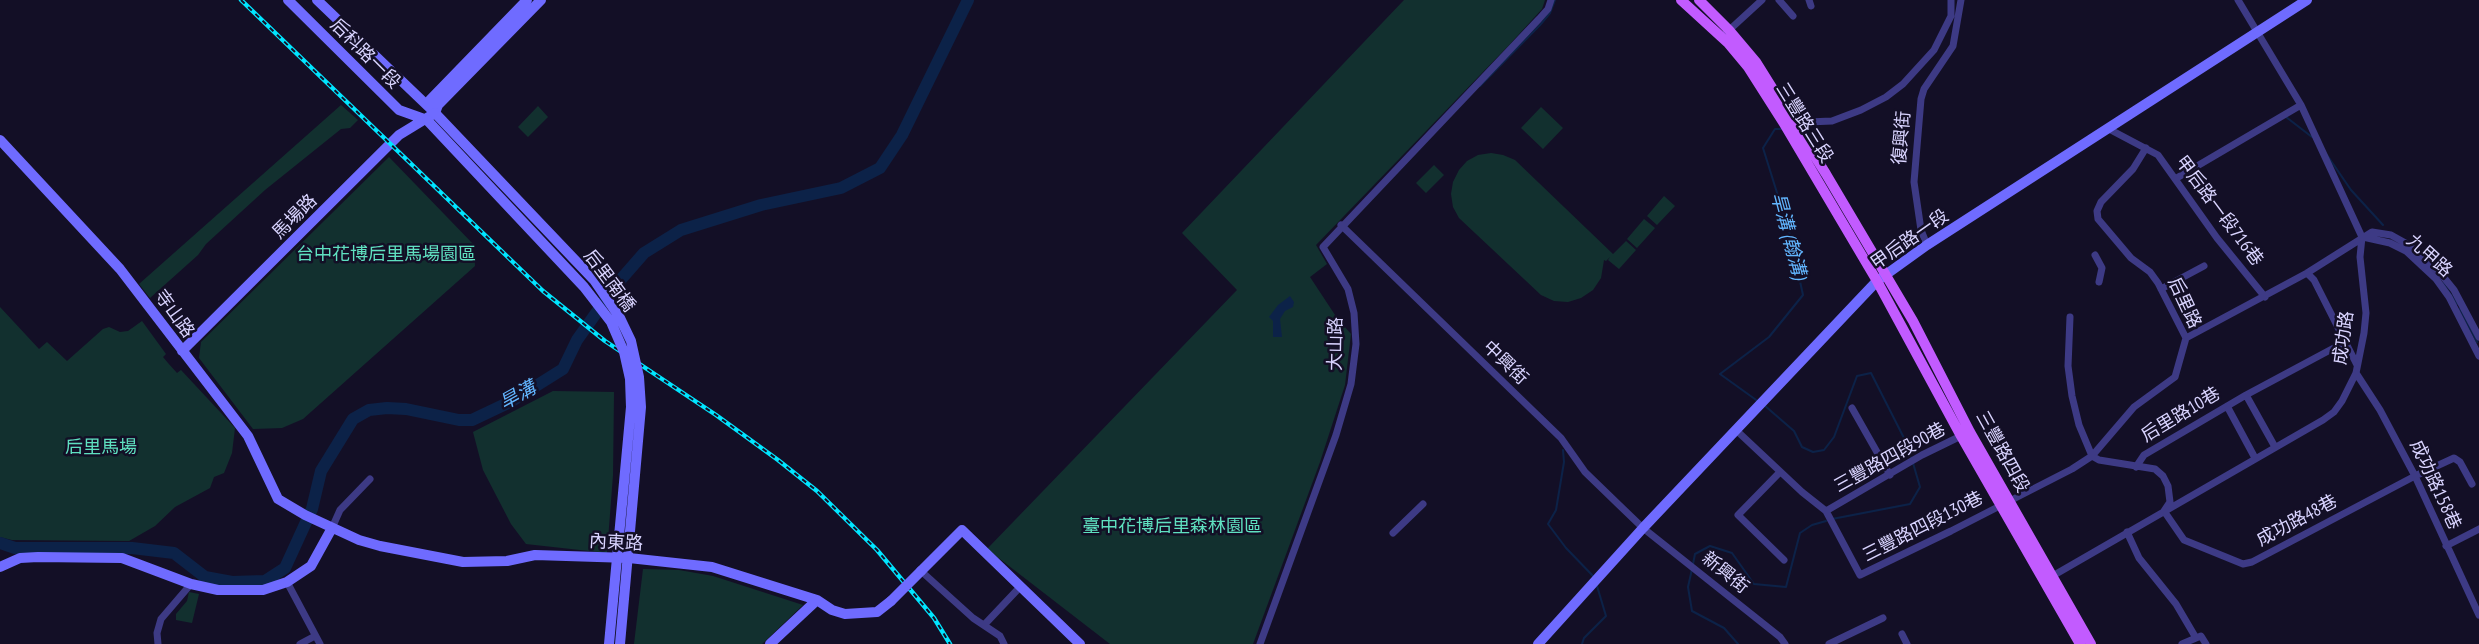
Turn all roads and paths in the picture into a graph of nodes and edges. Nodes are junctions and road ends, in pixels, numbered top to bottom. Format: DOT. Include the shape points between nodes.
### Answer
graph roads {
  1 [pos="288,0"];
  2 [pos="317,0"];
  3 [pos="527,0"];
  4 [pos="541,0"];
  5 [pos="1551,0"];
  6 [pos="1681,0"];
  7 [pos="1699,0"];
  8 [pos="1762,0"];
  9 [pos="1779,0"];
  10 [pos="1951,0"];
  11 [pos="1961,0"];
  12 [pos="2238,0"];
  13 [pos="2307,0"];
  14 [pos="1793,16"];
  15 [pos="1726,33"];
  16 [pos="2259,33"];
  17 [pos="2301,105"];
  18 [pos="431,116"];
  19 [pos="1787,120"];
  20 [pos="2107,128"];
  21 [pos="0,141"];
  22 [pos="2146,148"];
  23 [pos="2175,179"];
  24 [pos="1341,225"];
  25 [pos="2362,237"];
  26 [pos="1927,245"];
  27 [pos="2095,256"];
  28 [pos="2204,266"];
  29 [pos="2307,273"];
  30 [pos="1881,278"];
  31 [pos="2099,282"];
  32 [pos="2161,289"];
  33 [pos="2265,296"];
  34 [pos="2070,317"];
  35 [pos="2479,337"];
  36 [pos="2186,338"];
  37 [pos="2345,342"];
  38 [pos="181,351"];
  39 [pos="2479,356"];
  40 [pos="2357,370"];
  41 [pos="2246,394"];
  42 [pos="2227,405"];
  43 [pos="1852,408"];
  44 [pos="1736,430"];
  45 [pos="1966,434"];
  46 [pos="2275,447"];
  47 [pos="2092,456"];
  48 [pos="2255,458"];
  49 [pos="2136,467"];
  50 [pos="1780,472"];
  51 [pos="1890,475"];
  52 [pos="2415,476"];
  53 [pos="370,479"];
  54 [pos="2472,484"];
  55 [pos="2005,503"];
  56 [pos="1423,504"];
  57 [pos="1826,511"];
  58 [pos="2164,511"];
  59 [pos="317,521"];
  60 [pos="332,527"];
  61 [pos="1643,528"];
  62 [pos="2479,529"];
  63 [pos="2127,532"];
  64 [pos="1393,533"];
  65 [pos="2446,546"];
  66 [pos="1784,560"];
  67 [pos="0,567"];
  68 [pos="921,571"];
  69 [pos="2048,578"];
  70 [pos="287,582"];
  71 [pos="191,583"];
  72 [pos="1020,587"];
  73 [pos="817,600"];
  74 [pos="2478,609"];
  75 [pos="1882,618"];
  76 [pos="985,624"];
  77 [pos="1902,634"];
  78 [pos="315,636"];
  79 [pos="2196,638"];
  80 [pos="158,644"];
  81 [pos="300,644"];
  82 [pos="320,644"];
  83 [pos="609,644"];
  84 [pos="620,644"];
  85 [pos="770,644"];
  86 [pos="1004,644"];
  87 [pos="1080,644"];
  88 [pos="1260,644"];
  89 [pos="1538,644"];
  90 [pos="1785,644"];
  91 [pos="1829,644"];
  92 [pos="1906,644"];
  93 [pos="2080,644"];
  94 [pos="2091,644"];
  95 [pos="2182,644"];
  96 [pos="2206,644"];
  1 -- 18 [label="street, 后科路一段" via="399,110"];
  2 -- 18 [label="street, 后科路一段"];
  3 -- 18 [label="street" via="430,100"];
  4 -- 18 [label="street, 馬場路"];
  5 -- 24 [label="street, 大山路" via="1539,19"];
  6 -- 15 [label="main road, 三豐路三段"];
  7 -- 15 [label="main road, 三豐路三段"];
  8 -- 15 [label="street"];
  9 -- 14 [label="street"];
  10 -- 19 [label="street" via="1951,16 1934,50 1886,97 1832,121"];
  11 -- 26 [label="street, 復興街" via="1953,46 1921,99 1913,182 1920,230"];
  12 -- 16 [label="street, 成功路"];
  13 -- 16 [label="street, 甲后路一段"];
  15 -- 19 [label="main road, 三豐路三段" via="1755,62"];
  16 -- 17 [label="street, 成功路"];
  16 -- 20 [label="street, 甲后路一段"];
  17 -- 23 [label="street"];
  17 -- 25 [label="street, 成功路"];
  18 -- 38 [label="street, 馬場路" via="399,135"];
  18 -- 83 [label="street, 后里南橋, bridge" via="584,287 611,322 624,352 631,407"];
  18 -- 84 [label="street, 后里南橋, bridge" via="594,280 631,341 641,407"];
  19 -- 30 [label="main road, 三豐路三段"];
  20 -- 22 [label="street, 甲后路一段716巷"];
  20 -- 26 [label="street, 甲后路一段"];
  21 -- 38 [label="street, 寺山路" via="120,269"];
  22 -- 23 [label="street, 甲后路一段716巷" via="2158,155"];
  22 -- 32 [label="street, 后里路" via="2097,211 2098,219"];
  23 -- 33 [label="street, 甲后路一段716巷"];
  24 -- 61 [label="street, 中興街" via="1561,438 1585,472"];
  24 -- 88 [label="street, 大山路" via="1323,247 1348,289 1354,313 1351,384"];
  25 -- 29 [label="street"];
  25 -- 35 [label="street, 九甲路" via="2372,232 2391,235 2409,245 2454,290"];
  25 -- 39 [label="street, 九甲路" via="2406,251 2436,279"];
  25 -- 40 [label="street, 成功路" via="2366,313"];
  26 -- 30 [label="street, 甲后路一段"];
  27 -- 31 [label="street" via="2102,268"];
  28 -- 32 [label="street"];
  29 -- 33 [label="street"];
  29 -- 37 [label="street, 成功路158巷"];
  30 -- 44 [label="street, 甲后路一段"];
  30 -- 45 [label="main road, 三豐路四段"];
  32 -- 36 [label="street, 后里路"];
  33 -- 36 [label="street"];
  34 -- 47 [label="street" via="2072,396"];
  36 -- 47 [label="street, 后里路" via="2175,377 2134,407"];
  37 -- 40 [label="street, 成功路158巷"];
  37 -- 41 [label="street, 后里路10巷"];
  38 -- 59 [label="street, 寺山路" via="248,436 278,499"];
  40 -- 46 [label="street, 成功路" via="2334,412"];
  40 -- 52 [label="street, 成功路158巷"];
  41 -- 42 [label="street, 后里路10巷"];
  41 -- 46 [label="street"];
  42 -- 48 [label="street"];
  42 -- 49 [label="street, 后里路10巷" via="2144,455"];
  43 -- 51 [label="street"];
  44 -- 50 [label="street"];
  44 -- 61 [label="street, 甲后路一段"];
  45 -- 51 [label="street, 三豐路四段90巷"];
  45 -- 55 [label="main road, 三豐路四段"];
  46 -- 48 [label="street, 成功路"];
  47 -- 49 [label="street"];
  47 -- 55 [label="street, 后里路"];
  48 -- 58 [label="street, 成功路"];
  49 -- 58 [label="street" via="2155,469 2163,476 2170,502"];
  50 -- 57 [label="street"];
  50 -- 66 [label="street" via="1738,514"];
  51 -- 57 [label="street, 三豐路四段90巷"];
  52 -- 54 [label="street, 成功路48巷" via="2454,458"];
  52 -- 58 [label="street, 成功路48巷" via="2243,564 2184,540"];
  52 -- 65 [label="street, 成功路158巷"];
  53 -- 60 [label="street" via="340,510"];
  55 -- 57 [label="street, 三豐路四段130巷" via="1863,575"];
  55 -- 69 [label="main road, 三豐路四段"];
  56 -- 64 [label="street"];
  58 -- 63 [label="street, 成功路"];
  59 -- 60 [label="street, 內東路"];
  60 -- 70 [label="street" via="311,566"];
  60 -- 73 [label="street, 內東路" via="380,546 463,562 535,555 712,567"];
  61 -- 89 [label="street, 甲后路一段"];
  61 -- 90 [label="street, 新興街"];
  62 -- 65 [label="street"];
  63 -- 69 [label="street, 成功路"];
  63 -- 79 [label="street" via="2139,558"];
  65 -- 74 [label="street, 成功路158巷"];
  67 -- 71 [label="street" via="20,558 122,558"];
  68 -- 72 [label="street" via="962,530"];
  68 -- 73 [label="street, 內東路, bridge" via="877,612 845,614"];
  68 -- 76 [label="street"];
  69 -- 93 [label="main road, 三豐路四段"];
  69 -- 94 [label="main road, 三豐路四段"];
  70 -- 71 [label="street" via="242,592"];
  70 -- 78 [label="street"];
  71 -- 80 [label="street" via="162,619"];
  72 -- 76 [label="street"];
  72 -- 87 [label="street"];
  73 -- 85 [label="street"];
  75 -- 91 [label="street"];
  76 -- 86 [label="street"];
  77 -- 92 [label="street"];
  78 -- 81 [label="street"];
  78 -- 82 [label="street"];
  79 -- 95 [label="street"];
  79 -- 96 [label="street" via="2201,636"];
}
